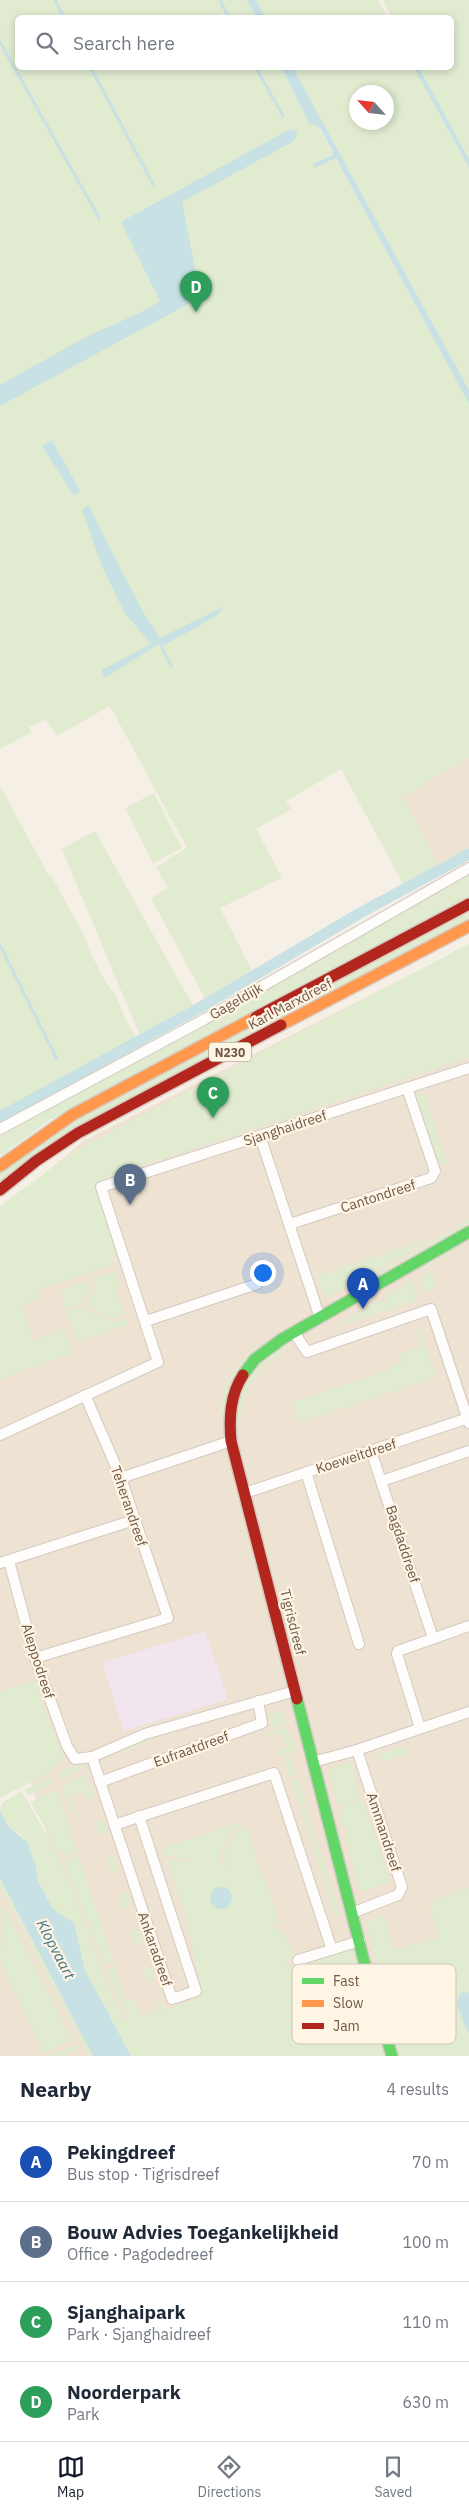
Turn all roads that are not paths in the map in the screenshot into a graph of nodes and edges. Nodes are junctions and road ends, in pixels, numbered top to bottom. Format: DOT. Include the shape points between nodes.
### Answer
graph roads {
  1 [pos="469,868"];
  2 [pos="469,904"];
  3 [pos="469,926"];
  4 [pos="469,1068"];
  5 [pos="407,1088"];
  6 [pos="0,1129"];
  7 [pos="260,1136"];
  8 [pos="0,1166"];
  9 [pos="0,1190"];
  10 [pos="290,1224"];
  11 [pos="467,1238"];
  12 [pos="257,1284"];
  13 [pos="320,1318"];
  14 [pos="146,1321"];
  15 [pos="294,1332"];
  16 [pos="86,1395"];
  17 [pos="468,1421"];
  18 [pos="0,1435"];
  19 [pos="231,1441"];
  20 [pos="371,1451"];
  21 [pos="469,1451"];
  22 [pos="306,1472"];
  23 [pos="122,1478"];
  24 [pos="382,1481"];
  25 [pos="245,1492"];
  26 [pos="134,1520"];
  27 [pos="5,1562"];
  28 [pos="469,1626"];
  29 [pos="432,1638"];
  30 [pos="359,1644"];
  31 [pos="35,1658"];
  32 [pos="295,1691"];
  33 [pos="258,1701"];
  34 [pos="469,1712"];
  35 [pos="420,1728"];
  36 [pos="357,1750"];
  37 [pos="92,1757"];
  38 [pos="75,1758"];
  39 [pos="313,1762"];
  40 [pos="100,1782"];
  41 [pos="139,1816"];
  42 [pos="114,1825"];
  43 [pos="352,1913"];
  44 [pos="360,1942"];
  45 [pos="332,1950"];
  46 [pos="298,1960"];
  47 [pos="366,1964"];
  1 -- 6 [label="street, Gageldijk" via="204,1019"];
  2 -- 8 [label="main road, Karl Marxdreef / N230" via="72,1115"];
  3 -- 9 [label="main road, Karl Marxdreef / N230" via="78,1133 36,1160"];
  4 -- 5 [label="street, Sjanghaidreef"];
  5 -- 7 [label="street, Sjanghaidreef"];
  5 -- 10 [label="street, Cantondreef" via="435,1171 432,1178"];
  7 -- 10 [label="street"];
  7 -- 14 [label="street, Sjanghaidreef" via="101,1187"];
  10 -- 13 [label="street"];
  11 -- 13 [label="main road, Tigrisdreef"];
  12 -- 14 [label="street"];
  13 -- 15 [label="main road, Tigrisdreef"];
  14 -- 16 [label="street" via="158,1362"];
  15 -- 17 [label="street" via="308,1352 431,1309"];
  15 -- 19 [label="main road, Tigrisdreef" via="256,1358 240,1377 230,1405"];
  16 -- 18 [label="street"];
  16 -- 23 [label="street, Teherandreef"];
  17 -- 20 [label="street, Koeweitdreef"];
  19 -- 23 [label="street"];
  19 -- 25 [label="main road, Tigrisdreef"];
  20 -- 22 [label="street, Koeweitdreef"];
  20 -- 24 [label="street, Bagdaddreef"];
  21 -- 24 [label="street"];
  22 -- 25 [label="street, Koeweitdreef"];
  22 -- 30 [label="street"];
  23 -- 26 [label="street, Teherandreef"];
  24 -- 29 [label="street, Bagdaddreef"];
  25 -- 32 [label="main road, Tigrisdreef"];
  26 -- 27 [label="street"];
  26 -- 31 [label="street, Teherandreef" via="168,1618"];
  27 -- 31 [label="street, Aleppodreef"];
  28 -- 29 [label="street"];
  29 -- 35 [label="street" via="397,1654"];
  31 -- 38 [label="street, Aleppodreef"];
  32 -- 33 [label="street, Eufraatdreef"];
  32 -- 39 [label="main road, Tigrisdreef"];
  33 -- 37 [label="street, Eufraatdreef" via="145,1734"];
  33 -- 40 [label="street, Eufraatdreef" via="262,1723"];
  34 -- 35 [label="street"];
  35 -- 36 [label="street"];
  36 -- 39 [label="street"];
  36 -- 43 [label="street, Ammandreef" via="402,1887 398,1895"];
  37 -- 38 [label="street, Eufraatdreef"];
  37 -- 40 [label="street, Ankaradreef"];
  39 -- 43 [label="main road, Tigrisdreef"];
  40 -- 42 [label="street, Ankaradreef"];
  41 -- 42 [label="street"];
  41 -- 42 [label="street, Ankaradreef" via="196,1991 172,1999"];
  41 -- 45 [label="street" via="274,1773"];
  43 -- 44 [label="main road, Tigrisdreef"];
  44 -- 45 [label="street"];
  44 -- 47 [label="main road, Tigrisdreef"];
  45 -- 46 [label="street"];
}
